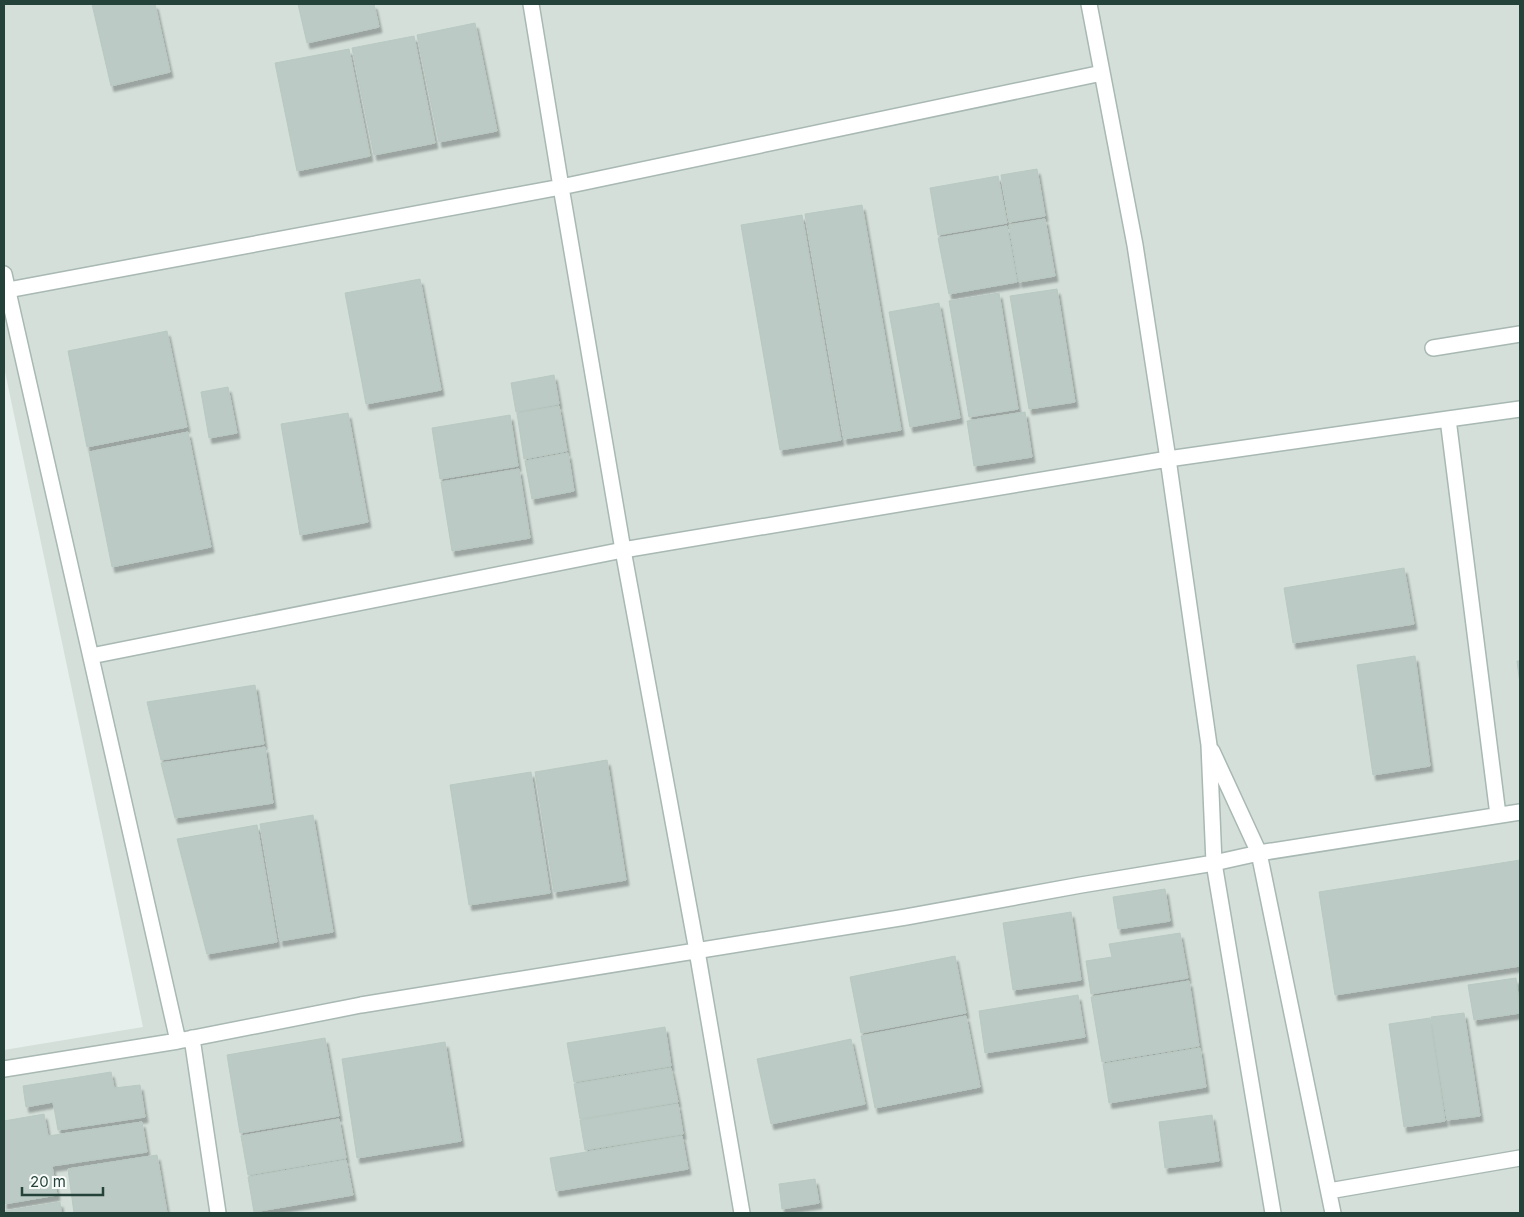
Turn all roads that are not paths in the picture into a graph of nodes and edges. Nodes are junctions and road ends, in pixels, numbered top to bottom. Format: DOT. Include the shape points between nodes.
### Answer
graph roads {
  1 [pos="531,4"];
  2 [pos="1089,4"];
  3 [pos="1102,73"];
  4 [pos="562,187"];
  5 [pos="4,274"];
  6 [pos="8,290"];
  7 [pos="1520,334"];
  8 [pos="1433,348"];
  9 [pos="1520,409"];
  10 [pos="1448,419"];
  11 [pos="1168,459"];
  12 [pos="623,550"];
  13 [pos="91,656"];
  14 [pos="1209,745"];
  15 [pos="1520,812"];
  16 [pos="1498,815"];
  17 [pos="1259,853"];
  18 [pos="1214,863"];
  19 [pos="697,951"];
  20 [pos="185,1039"];
  21 [pos="4,1070"];
  22 [pos="1520,1158"];
  23 [pos="1329,1190"];
  24 [pos="218,1213"];
  25 [pos="742,1213"];
  26 [pos="1273,1213"];
  27 [pos="1333,1213"];
  1 -- 4 [label="street"];
  2 -- 3 [label="street"];
  3 -- 4 [label="street"];
  3 -- 11 [label="street" via="1135,245"];
  4 -- 6 [label="street"];
  4 -- 12 [label="street"];
  5 -- 6 [label="street"];
  6 -- 13 [label="street"];
  7 -- 8 [label="street"];
  9 -- 10 [label="street"];
  10 -- 11 [label="street"];
  10 -- 16 [label="street"];
  11 -- 12 [label="street"];
  11 -- 14 [label="street"];
  12 -- 13 [label="street"];
  12 -- 19 [label="street"];
  13 -- 20 [label="street"];
  14 -- 17 [label="street"];
  14 -- 18 [label="street"];
  15 -- 16 [label="street"];
  16 -- 17 [label="street"];
  17 -- 18 [label="street"];
  17 -- 23 [label="street"];
  18 -- 19 [label="street"];
  18 -- 26 [label="street"];
  19 -- 20 [label="street" via="361,1005"];
  19 -- 25 [label="street"];
  20 -- 21 [label="street"];
  20 -- 24 [label="street"];
  22 -- 23 [label="street"];
  23 -- 27 [label="street"];
}
